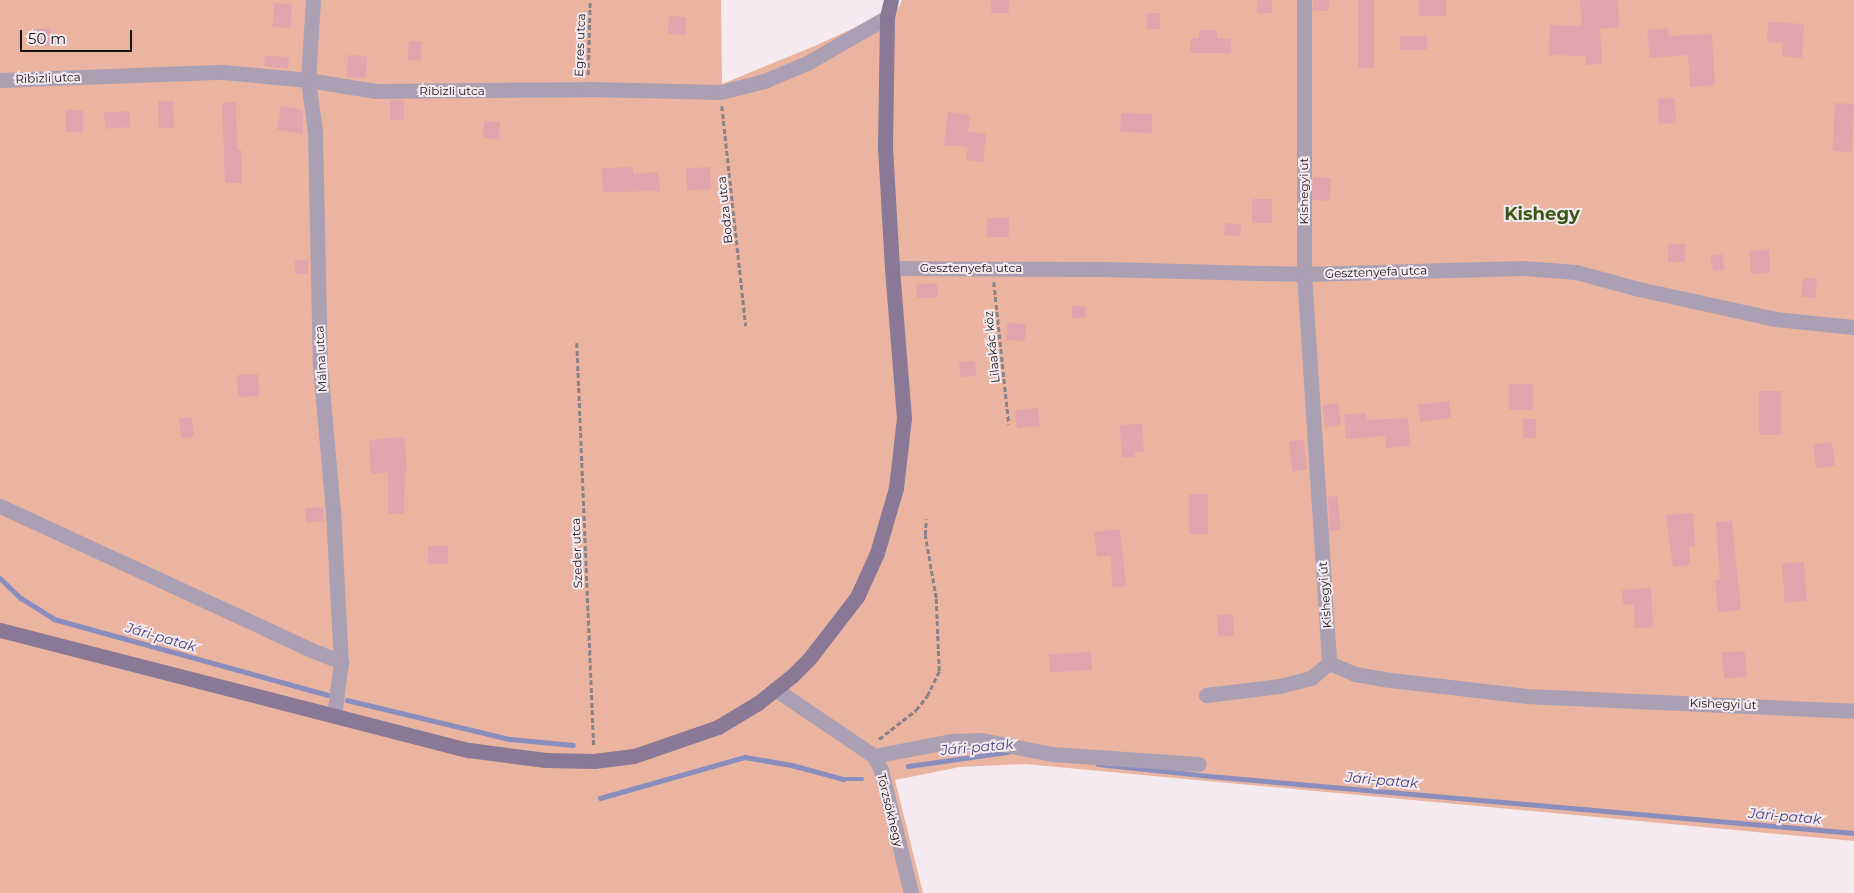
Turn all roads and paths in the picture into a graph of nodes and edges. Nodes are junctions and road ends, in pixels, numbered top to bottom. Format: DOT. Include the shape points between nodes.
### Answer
graph roads {
  1 [pos="313,0"];
  2 [pos="590,0"];
  3 [pos="890,0"];
  4 [pos="1304,0"];
  5 [pos="887,17"];
  6 [pos="0,80"];
  7 [pos="308,80"];
  8 [pos="588,90"];
  9 [pos="721,92"];
  10 [pos="892,268"];
  11 [pos="993,268"];
  12 [pos="1304,274"];
  13 [pos="746,326"];
  14 [pos="1854,327"];
  15 [pos="576,343"];
  16 [pos="1009,424"];
  17 [pos="0,506"];
  18 [pos="926,519"];
  19 [pos="0,630"];
  20 [pos="341,662"];
  21 [pos="1330,663"];
  22 [pos="775,689"];
  23 [pos="1206,695"];
  24 [pos="1854,711"];
  25 [pos="334,716"];
  26 [pos="869,752"];
  27 [pos="594,761"];
  28 [pos="1199,764"];
  29 [pos="911,893"];
  1 -- 7 [label="street, Málna utca"];
  2 -- 8 [label="path, Egres utca"];
  3 -- 5 [label="main road"];
  4 -- 12 [label="street, Kishegyi út"];
  5 -- 9 [label="street, Ribizli utca" via="807,63 764,81"];
  5 -- 10 [label="main road" via="885,146"];
  6 -- 7 [label="street, Ribizli utca" via="223,72"];
  7 -- 8 [label="street, Ribizli utca" via="376,91"];
  7 -- 20 [label="street, Málna utca" via="316,132 320,366 333,511"];
  8 -- 9 [label="street, Ribizli utca"];
  9 -- 13 [label="path, Bodza utca"];
  10 -- 11 [label="street, Gesztenyefa utca"];
  10 -- 22 [label="main road" via="904,418 901,458 887,522 857,597 809,658"];
  11 -- 12 [label="street, Gesztenyefa utca"];
  11 -- 16 [label="path, Lilaakác köz"];
  12 -- 14 [label="street, Gesztenyefa utca" via="1523,268 1576,272 1775,319"];
  12 -- 21 [label="street, Kishegyi út"];
  15 -- 27 [label="path, Szeder utca"];
  17 -- 20 [label="street"];
  18 -- 26 [label="path" via="925,535 936,598 940,671 928,696 916,710"];
  19 -- 25 [label="main road"];
  20 -- 25 [label="street, Málna utca"];
  21 -- 23 [label="street" via="1311,678 1279,686"];
  21 -- 24 [label="street, Kishegyi út" via="1355,674 1382,679 1526,696"];
  22 -- 26 [label="street"];
  22 -- 27 [label="main road" via="740,715 694,737 634,756"];
  25 -- 27 [label="main road" via="469,750 545,760"];
  26 -- 28 [label="street" via="981,740 1052,754"];
  26 -- 29 [label="street, Törzsökhegy" via="880,770"];
}
